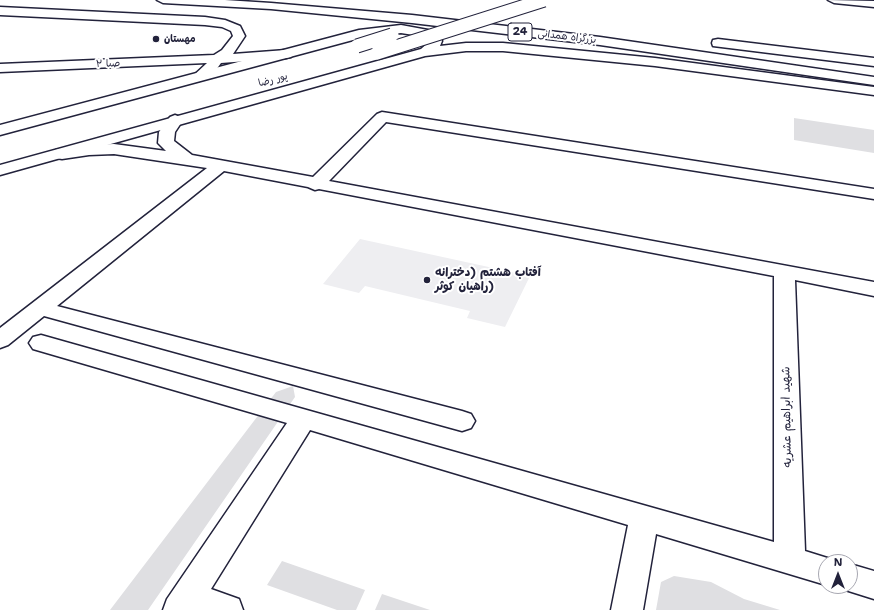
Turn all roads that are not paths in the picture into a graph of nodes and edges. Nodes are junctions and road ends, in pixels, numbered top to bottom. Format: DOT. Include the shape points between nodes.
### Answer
graph roads {
  1 [pos="163,0"];
  2 [pos="506,0"];
  3 [pos="544,0"];
  4 [pos="834,0"];
  5 [pos="874,4"];
  6 [pos="0,11"];
  7 [pos="469,12"];
  8 [pos="524,19"];
  9 [pos="593,28"];
  10 [pos="609,30"];
  11 [pos="702,41"];
  12 [pos="424,52"];
  13 [pos="286,54"];
  14 [pos="217,59"];
  15 [pos="874,62"];
  16 [pos="0,68"];
  17 [pos="199,77"];
  18 [pos="874,81"];
  19 [pos="874,91"];
  20 [pos="215,95"];
  21 [pos="176,113"];
  22 [pos="0,130"];
  23 [pos="0,142"];
  24 [pos="0,156"];
  25 [pos="48,156"];
  26 [pos="187,159"];
  27 [pos="220,166"];
  28 [pos="0,170"];
  29 [pos="315,185"];
  30 [pos="874,194"];
  31 [pos="784,272"];
  32 [pos="874,289"];
  33 [pos="39,308"];
  34 [pos="0,340"];
  35 [pos="41,343"];
  36 [pos="304,418"];
  37 [pos="462,421"];
  38 [pos="644,518"];
  39 [pos="790,561"];
  40 [pos="818,569"];
  41 [pos="858,580"];
  42 [pos="874,585"];
  43 [pos="184,603"];
  44 [pos="227,610"];
  45 [pos="627,610"];
  1 -- 18 [label="main road, بزرگراه همدانی / 24" via="271,6 412,19 600,41"];
  2 -- 23 [label="main road, پور رضا, bridge" via="357,46"];
  3 -- 20 [label="main road, پور رضا, bridge" via="377,53"];
  4 -- 5 [label="main road"];
  6 -- 14 [label="main road" via="123,16 225,24 236,29 239,36 227,53"];
  7 -- 8 [label="main road, بزرگراه همدانی / 24"];
  9 -- 10 [label="main road, بزرگراه همدانی"];
  11 -- 15 [label="main road"];
  12 -- 13 [label="main road" via="434,46 436,41 424,33 401,29 363,33"];
  12 -- 19 [label="main road" via="503,47 550,51"];
  12 -- 21 [label="main road"];
  13 -- 14 [label="main road, صبا ۲"];
  13 -- 17 [label="main road"];
  14 -- 16 [label="main road, صبا ۲"];
  14 -- 17 [label="main road" via="208,71"];
  17 -- 22 [label="main road"];
  21 -- 24 [label="main road"];
  21 -- 25 [label="main road"];
  21 -- 26 [label="main road" via="167,132 166,143"];
  25 -- 26 [label="main road" via="114,149"];
  25 -- 28 [label="main road"];
  26 -- 27 [label="main road"];
  27 -- 29 [label="main road"];
  27 -- 33 [label="main road"];
  29 -- 30 [label="main road" via="382,117"];
  29 -- 31 [label="main road"];
  31 -- 32 [label="main road"];
  31 -- 39 [label="main road, شهید ابراهیم عشریه"];
  33 -- 34 [label="main road"];
  33 -- 37 [label="main road"];
  35 -- 36 [label="main road"];
  36 -- 38 [label="main road"];
  36 -- 43 [label="main road"];
  38 -- 39 [label="main road"];
  38 -- 45 [label="main road"];
  39 -- 40 [label="main road"];
  41 -- 42 [label="main road"];
  43 -- 44 [label="main road"];
}
